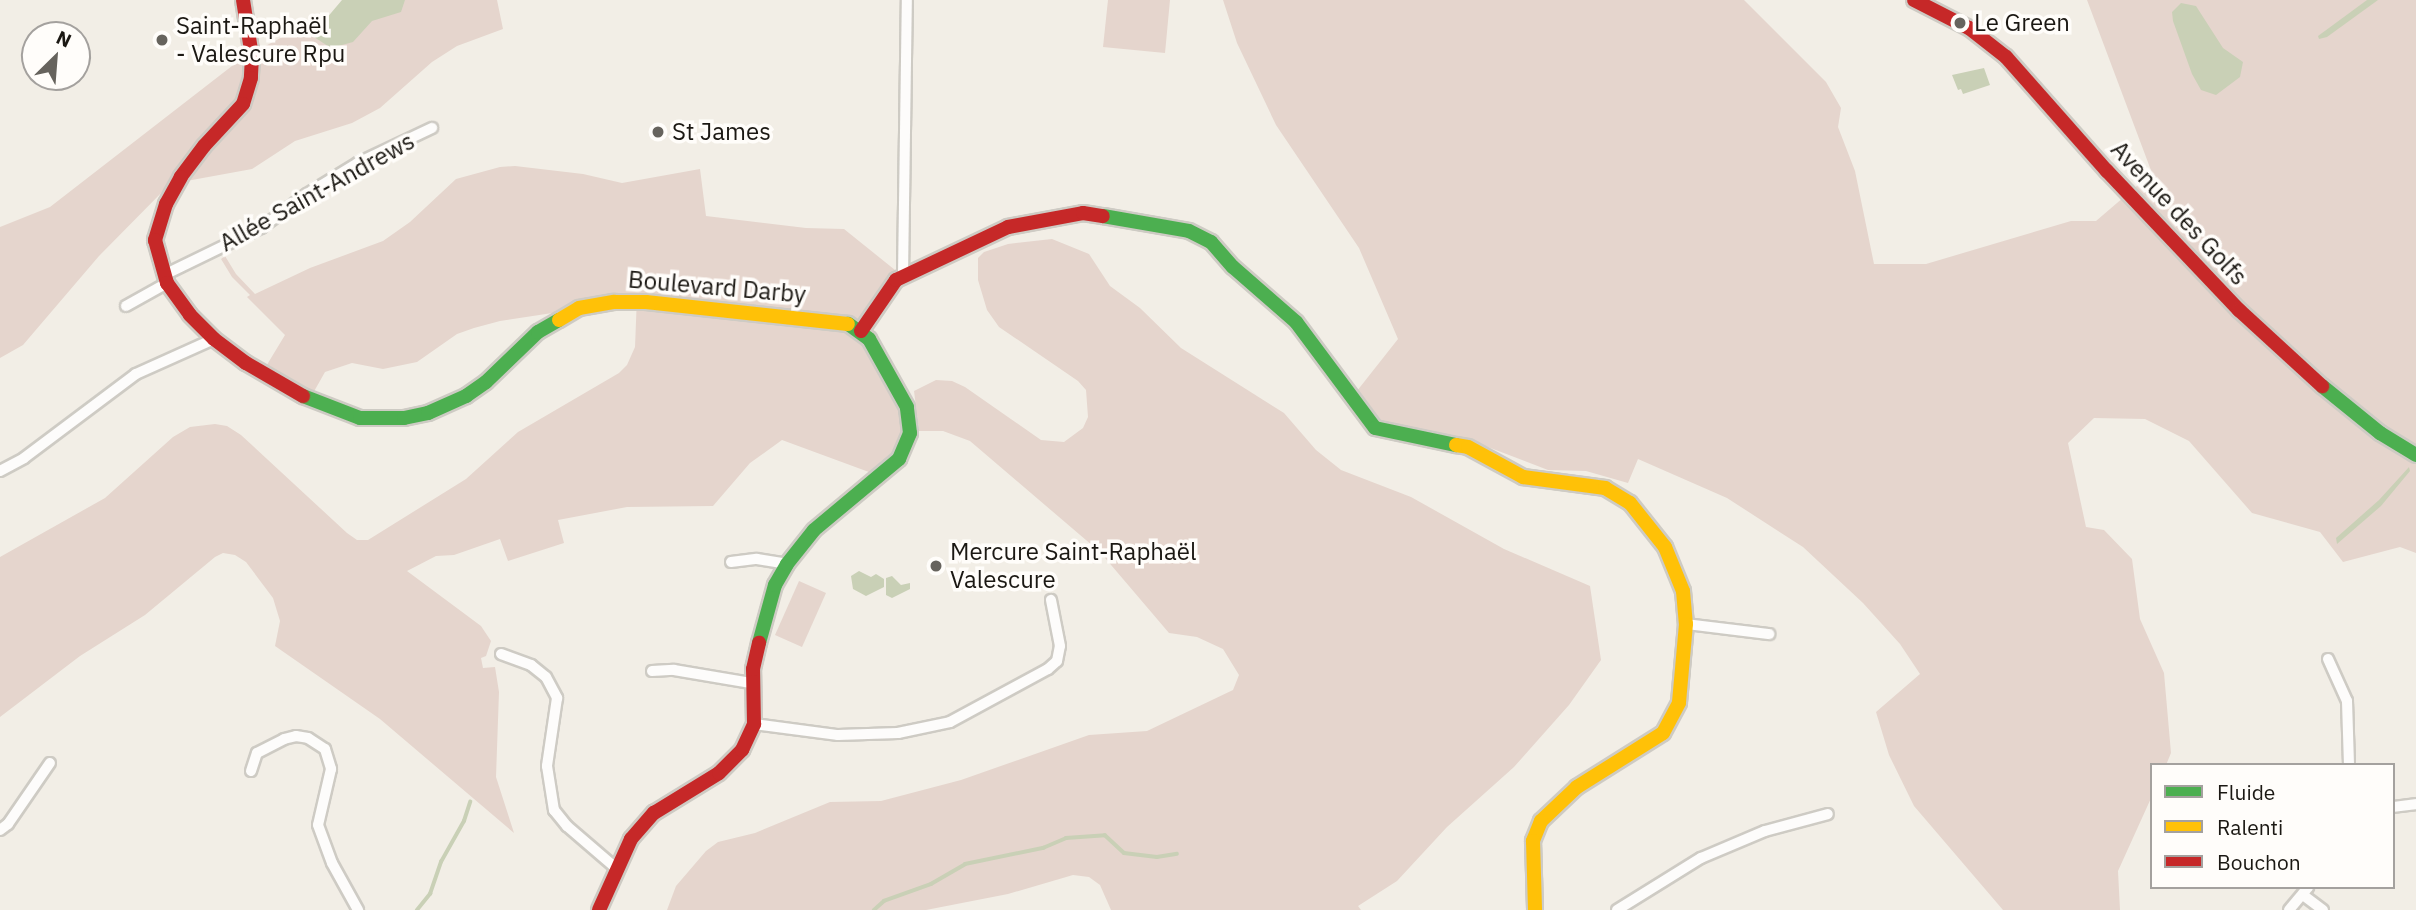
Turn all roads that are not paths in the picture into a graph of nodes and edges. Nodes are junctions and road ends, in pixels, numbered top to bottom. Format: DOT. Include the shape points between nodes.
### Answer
graph roads {
  1 [pos="243,0"];
  2 [pos="907,0"];
  3 [pos="1914,0"];
  4 [pos="432,128"];
  5 [pos="903,275"];
  6 [pos="165,279"];
  7 [pos="126,306"];
  8 [pos="861,331"];
  9 [pos="215,340"];
  10 [pos="2416,455"];
  11 [pos="0,471"];
  12 [pos="731,562"];
  13 [pos="787,564"];
  14 [pos="1051,600"];
  15 [pos="1686,624"];
  16 [pos="1769,634"];
  17 [pos="501,654"];
  18 [pos="2328,659"];
  19 [pos="652,671"];
  20 [pos="751,683"];
  21 [pos="754,724"];
  22 [pos="50,763"];
  23 [pos="2349,763"];
  24 [pos="251,771"];
  25 [pos="2416,804"];
  26 [pos="2395,807"];
  27 [pos="1828,814"];
  28 [pos="0,830"];
  29 [pos="617,869"];
  30 [pos="2305,891"];
  31 [pos="358,910"];
  32 [pos="599,910"];
  33 [pos="1535,910"];
  34 [pos="1617,910"];
  35 [pos="2289,910"];
  36 [pos="2323,910"];
  1 -- 6 [label="street, Boulevard Darby" via="251,78 243,104 204,146 166,204 155,240"];
  2 -- 5 [label="street"];
  3 -- 10 [label="street, Avenue des Golfs" via="1969,28 2006,57 2239,310 2340,403"];
  4 -- 6 [label="street, Allée Saint-Andrews" via="358,163 261,228"];
  5 -- 8 [label="street" via="889,286"];
  5 -- 15 [label="street" via="1008,227 1083,213 1197,234 1296,322 1376,428 1468,447 1522,477 1605,488 1630,503 1672,558 1683,591"];
  6 -- 7 [label="street, Allée Saint-Andrews"];
  6 -- 9 [label="street, Boulevard Darby"];
  8 -- 9 [label="street, Boulevard Darby" via="847,323 808,317 646,302 579,308 538,332 466,396 428,413 378,419 338,412 308,400"];
  8 -- 13 [label="street" via="887,368 906,407 910,433 906,447 889,469 814,530"];
  9 -- 11 [label="street" via="136,374"];
  12 -- 13 [label="street" via="757,559"];
  13 -- 20 [label="street" via="765,613"];
  14 -- 21 [label="street" via="1060,646 1057,660 1037,676 950,722 898,733 838,736"];
  15 -- 16 [label="street"];
  15 -- 33 [label="street" via="1679,703 1663,733 1577,787 1541,821 1533,841"];
  17 -- 29 [label="street" via="531,665 546,677 557,698 547,766 554,810"];
  18 -- 23 [label="street" via="2347,701"];
  19 -- 20 [label="street" via="674,670"];
  20 -- 21 [label="street"];
  21 -- 29 [label="street" via="731,763 654,813 631,839"];
  22 -- 28 [label="street"];
  24 -- 31 [label="street" via="257,753 284,739 308,738 326,749 330,777 317,820 332,863"];
  25 -- 26 [label="street"];
  27 -- 34 [label="street" via="1765,831 1701,859"];
  29 -- 32 [label="street"];
  30 -- 35 [label="street"];
  30 -- 36 [label="street"];
}
